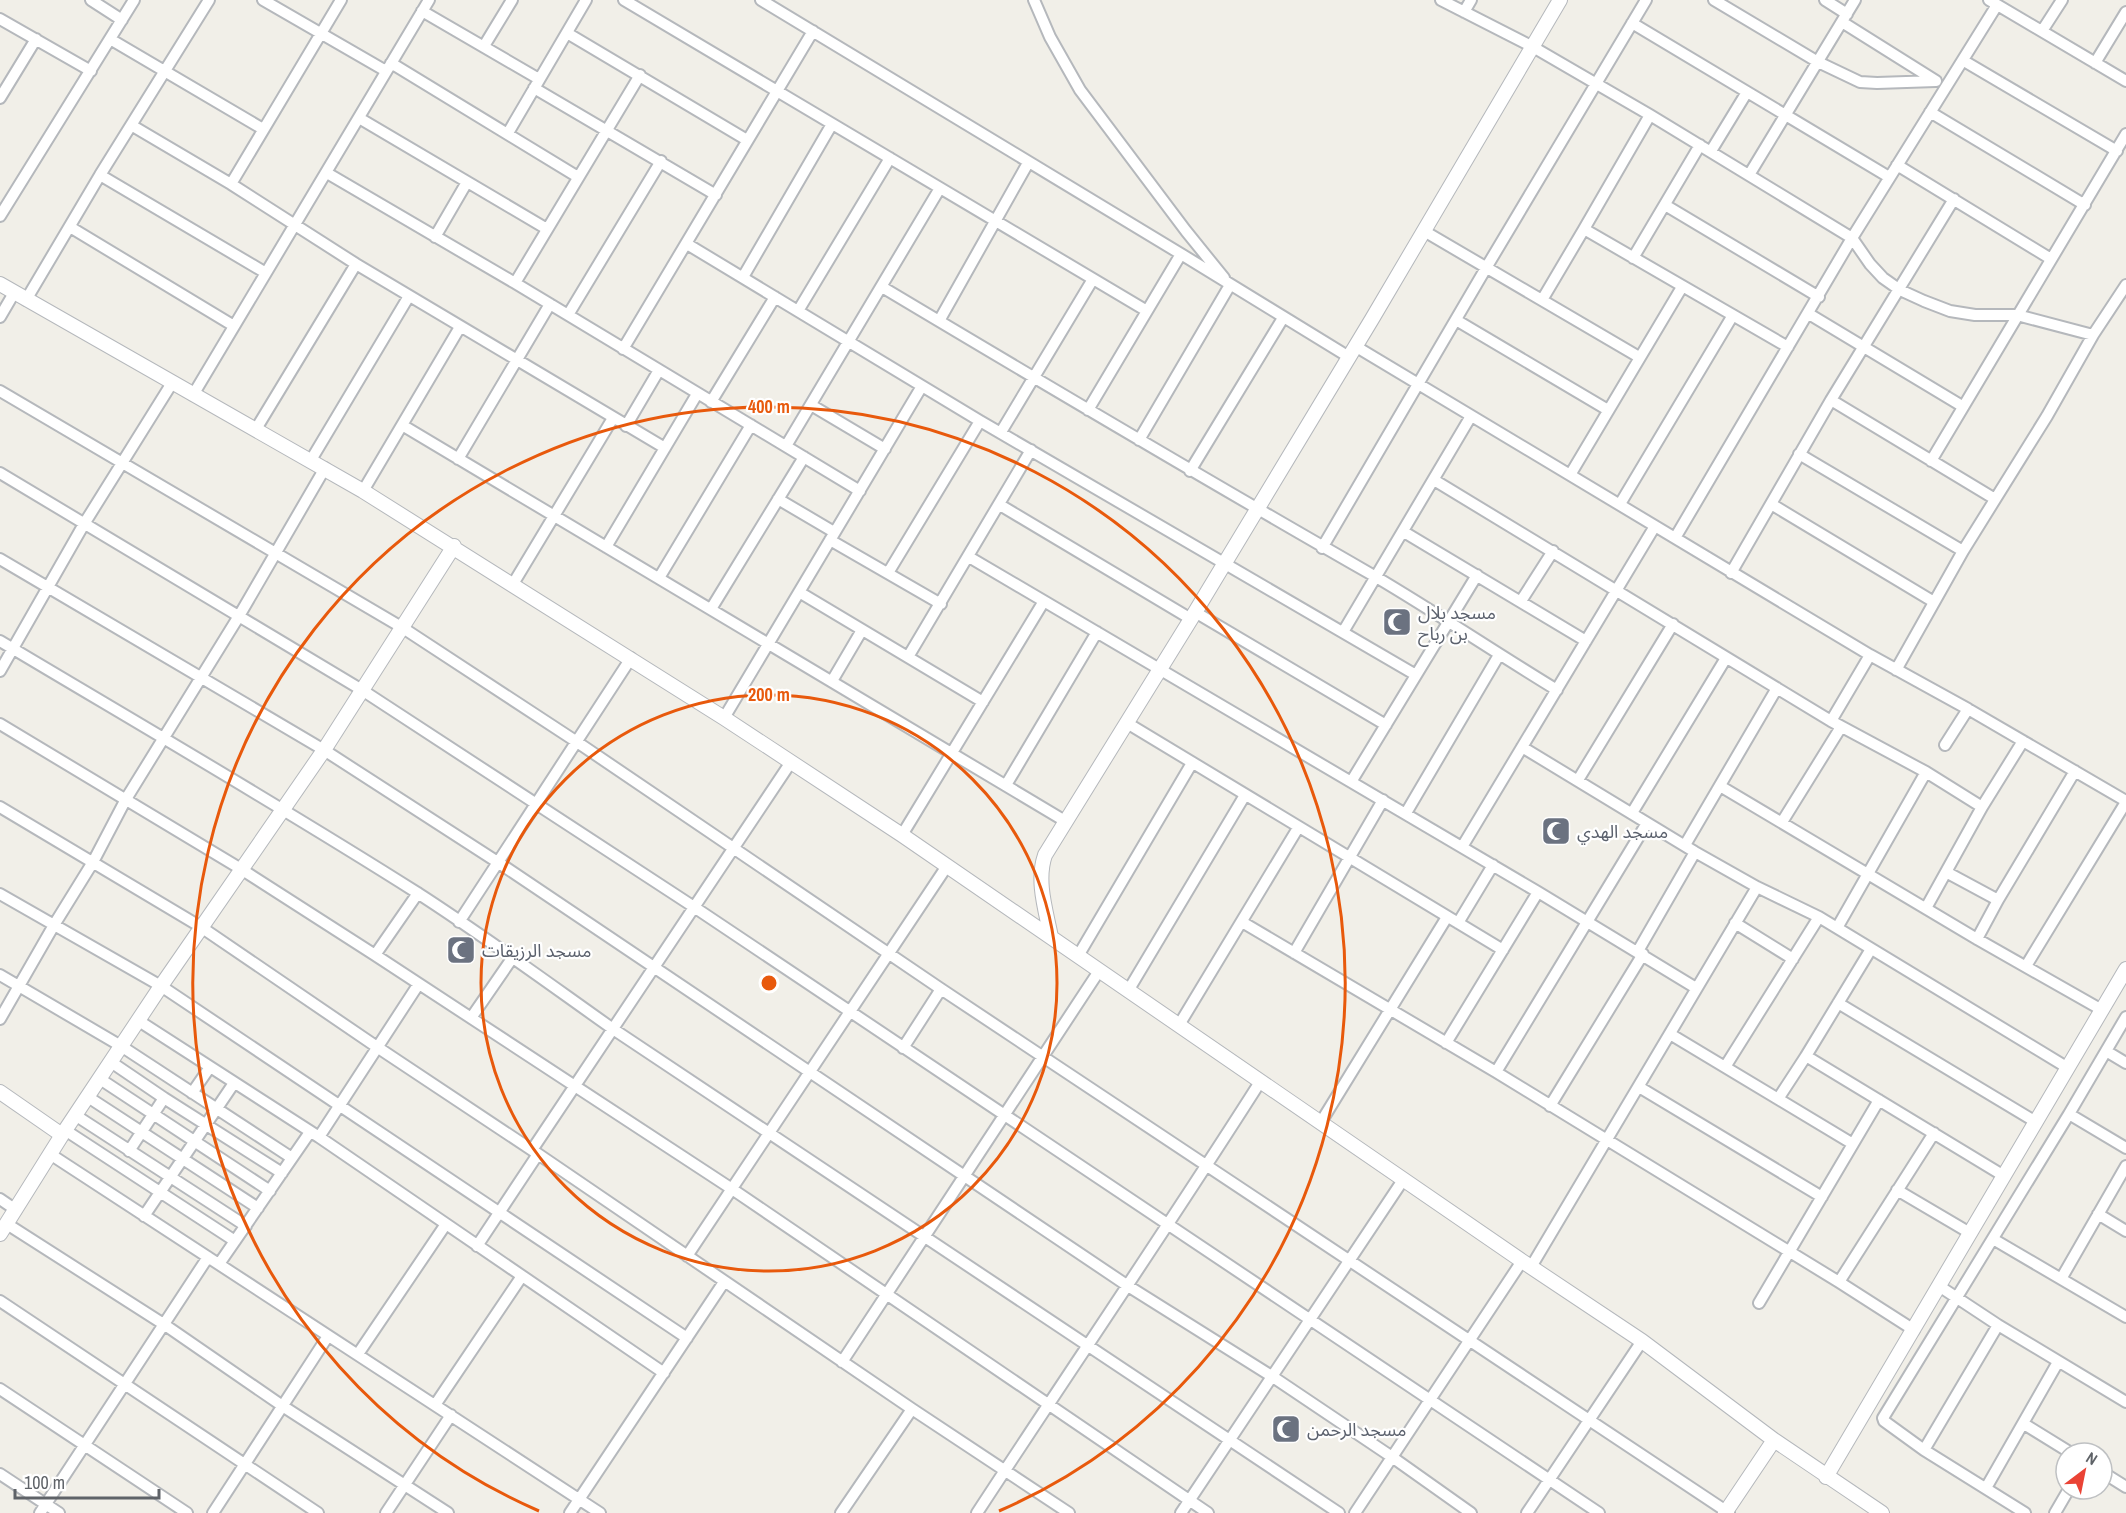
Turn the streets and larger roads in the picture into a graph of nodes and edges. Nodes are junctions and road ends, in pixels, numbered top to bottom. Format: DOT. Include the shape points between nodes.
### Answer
graph roads {
  1 [pos="91,0"];
  2 [pos="134,0"];
  3 [pos="209,0"];
  4 [pos="263,0"];
  5 [pos="341,0"];
  6 [pos="429,0"];
  7 [pos="512,0"];
  8 [pos="586,0"];
  9 [pos="624,0"];
  10 [pos="761,0"];
  11 [pos="1034,0"];
  12 [pos="1441,0"];
  13 [pos="1472,0"];
  14 [pos="1560,0"];
  15 [pos="1646,0"];
  16 [pos="1714,0"];
  17 [pos="1825,0"];
  18 [pos="1855,0"];
  19 [pos="2062,0"];
  20 [pos="1993,2"];
  21 [pos="422,11"];
  22 [pos="1464,12"];
  23 [pos="2126,12"];
  24 [pos="0,18"];
  25 [pos="1845,18"];
  26 [pos="122,20"];
  27 [pos="1632,22"];
  28 [pos="813,31"];
  29 [pos="2042,31"];
  30 [pos="567,33"];
  31 [pos="321,34"];
  32 [pos="36,39"];
  33 [pos="110,39"];
  34 [pos="484,46"];
  35 [pos="1533,47"];
  36 [pos="1964,61"];
  37 [pos="1818,62"];
  38 [pos="2095,63"];
  39 [pos="388,67"];
  40 [pos="91,71"];
  41 [pos="166,71"];
  42 [pos="640,75"];
  43 [pos="2126,81"];
  44 [pos="537,83"];
  45 [pos="1596,84"];
  46 [pos="1941,85"];
  47 [pos="777,90"];
  48 [pos="1747,92"];
  49 [pos="0,98"];
  50 [pos="1930,112"];
  51 [pos="1650,115"];
  52 [pos="1786,115"];
  53 [pos="359,118"];
  54 [pos="832,123"];
  55 [pos="131,125"];
  56 [pos="263,129"];
  57 [pos="607,130"];
  58 [pos="508,133"];
  59 [pos="2126,134"];
  60 [pos="747,140"];
  61 [pos="1700,146"];
  62 [pos="1711,151"];
  63 [pos="2117,151"];
  64 [pos="890,158"];
  65 [pos="661,161"];
  66 [pos="1028,163"];
  67 [pos="1897,165"];
  68 [pos="327,173"];
  69 [pos="100,175"];
  70 [pos="1749,175"];
  71 [pos="578,177"];
  72 [pos="1889,177"];
  73 [pos="468,182"];
  74 [pos="231,184"];
  75 [pos="940,188"];
  76 [pos="716,195"];
  77 [pos="1954,199"];
  78 [pos="1665,205"];
  79 [pos="2085,205"];
  80 [pos="0,216"];
  81 [pos="995,221"];
  82 [pos="295,225"];
  83 [pos="70,227"];
  84 [pos="547,229"];
  85 [pos="1584,229"];
  86 [pos="1424,231"];
  87 [pos="435,237"];
  88 [pos="1852,238"];
  89 [pos="687,244"];
  90 [pos="1181,254"];
  91 [pos="1634,258"];
  92 [pos="2051,259"];
  93 [pos="356,264"];
  94 [pos="1486,268"];
  95 [pos="266,273"];
  96 [pos="742,277"];
  97 [pos="1093,279"];
  98 [pos="514,283"];
  99 [pos="0,284"];
  100 [pos="1230,285"];
  101 [pos="882,287"];
  102 [pos="1682,287"];
  103 [pos="1900,290"];
  104 [pos="2124,291"];
  105 [pos="20,296"];
  106 [pos="409,296"];
  107 [pos="775,297"];
  108 [pos="1819,297"];
  109 [pos="1542,300"];
  110 [pos="550,304"];
  111 [pos="798,311"];
  112 [pos="1147,311"];
  113 [pos="1809,314"];
  114 [pos="568,315"];
  115 [pos="1733,315"];
  116 [pos="2017,315"];
  117 [pos="0,317"];
  118 [pos="1283,318"];
  119 [pos="939,321"];
  120 [pos="1456,321"];
  121 [pos="234,326"];
  122 [pos="460,327"];
  123 [pos="2093,335"];
  124 [pos="849,343"];
  125 [pos="1788,347"];
  126 [pos="1864,347"];
  127 [pos="623,349"];
  128 [pos="1352,351"];
  129 [pos="1639,357"];
  130 [pos="517,360"];
  131 [pos="659,370"];
  132 [pos="1033,377"];
  133 [pos="172,383"];
  134 [pos="1418,384"];
  135 [pos="922,386"];
  136 [pos="0,391"];
  137 [pos="697,394"];
  138 [pos="192,395"];
  139 [pos="1831,400"];
  140 [pos="711,402"];
  141 [pos="811,405"];
  142 [pos="1962,406"];
  143 [pos="1088,410"];
  144 [pos="1608,410"];
  145 [pos="1471,416"];
  146 [pos="613,418"];
  147 [pos="980,421"];
  148 [pos="402,425"];
  149 [pos="751,425"];
  150 [pos="626,426"];
  151 [pos="256,429"];
  152 [pos="1001,432"];
  153 [pos="1139,440"];
  154 [pos="786,446"];
  155 [pos="665,448"];
  156 [pos="885,449"];
  157 [pos="1031,450"];
  158 [pos="1799,454"];
  159 [pos="804,457"];
  160 [pos="458,459"];
  161 [pos="311,460"];
  162 [pos="1931,461"];
  163 [pos="123,463"];
  164 [pos="326,468"];
  165 [pos="1190,471"];
  166 [pos="0,472"];
  167 [pos="1570,475"];
  168 [pos="1434,480"];
  169 [pos="363,491"];
  170 [pos="860,491"];
  171 [pos="778,499"];
  172 [pos="1995,499"];
  173 [pos="1620,504"];
  174 [pos="1771,504"];
  175 [pos="1000,505"];
  176 [pos="1257,507"];
  177 [pos="553,515"];
  178 [pos="84,524"];
  179 [pos="1655,526"];
  180 [pos="1404,532"];
  181 [pos="832,536"];
  182 [pos="1675,538"];
  183 [pos="454,546"];
  184 [pos="606,547"];
  185 [pos="1322,548"];
  186 [pos="1553,551"];
  187 [pos="1964,551"];
  188 [pos="277,554"];
  189 [pos="969,557"];
  190 [pos="0,559"];
  191 [pos="1225,562"];
  192 [pos="888,573"];
  193 [pos="1731,573"];
  194 [pos="1477,575"];
  195 [pos="1375,577"];
  196 [pos="659,578"];
  197 [pos="513,584"];
  198 [pos="48,588"];
  199 [pos="1617,590"];
  200 [pos="799,592"];
  201 [pos="1044,601"];
  202 [pos="1521,601"];
  203 [pos="1934,602"];
  204 [pos="941,604"];
  205 [pos="711,609"];
  206 [pos="239,616"];
  207 [pos="1193,616"];
  208 [pos="1450,622"];
  209 [pos="1673,624"];
  210 [pos="403,628"];
  211 [pos="862,630"];
  212 [pos="1343,632"];
  213 [pos="1097,633"];
  214 [pos="0,641"];
  215 [pos="1586,641"];
  216 [pos="768,643"];
  217 [pos="14,649"];
  218 [pos="1499,655"];
  219 [pos="1870,655"];
  220 [pos="908,657"];
  221 [pos="631,658"];
  222 [pos="1726,658"];
  223 [pos="1160,669"];
  224 [pos="1896,670"];
  225 [pos="0,671"];
  226 [pos="1416,675"];
  227 [pos="201,678"];
  228 [pos="832,681"];
  229 [pos="1778,688"];
  230 [pos="362,690"];
  231 [pos="1557,690"];
  232 [pos="983,702"];
  233 [pos="1968,709"];
  234 [pos="724,718"];
  235 [pos="1127,723"];
  236 [pos="0,724"];
  237 [pos="1836,724"];
  238 [pos="1386,725"];
  239 [pos="163,738"];
  240 [pos="2023,741"];
  241 [pos="577,742"];
  242 [pos="1945,745"];
  243 [pos="1522,747"];
  244 [pos="324,750"];
  245 [pos="952,753"];
  246 [pos="791,762"];
  247 [pos="1192,763"];
  248 [pos="2075,771"];
  249 [pos="1926,772"];
  250 [pos="1578,780"];
  251 [pos="1351,782"];
  252 [pos="1006,785"];
  253 [pos="1720,786"];
  254 [pos="1245,795"];
  255 [pos="126,799"];
  256 [pos="1383,800"];
  257 [pos="2126,801"];
  258 [pos="537,804"];
  259 [pos="0,807"];
  260 [pos="1982,807"];
  261 [pos="283,809"];
  262 [pos="1406,813"];
  263 [pos="1632,813"];
  264 [pos="1065,821"];
  265 [pos="1782,822"];
  266 [pos="1647,823"];
  267 [pos="1298,828"];
  268 [pos="902,835"];
  269 [pos="1685,845"];
  270 [pos="1462,847"];
  271 [pos="734,848"];
  272 [pos="1695,852"];
  273 [pos="1348,858"];
  274 [pos="93,862"];
  275 [pos="499,863"];
  276 [pos="1493,865"];
  277 [pos="947,866"];
  278 [pos="241,869"];
  279 [pos="1946,872"];
  280 [pos="1869,874"];
  281 [pos="1757,887"];
  282 [pos="1538,892"];
  283 [pos="418,893"];
  284 [pos="0,894"];
  285 [pos="1998,900"];
  286 [pos="694,908"];
  287 [pos="1926,908"];
  288 [pos="1447,917"];
  289 [pos="1819,917"];
  290 [pos="459,922"];
  291 [pos="1242,922"];
  292 [pos="1588,922"];
  293 [pos="1458,923"];
  294 [pos="1735,923"];
  295 [pos="54,925"];
  296 [pos="201,927"];
  297 [pos="1837,928"];
  298 [pos="1051,937"];
  299 [pos="1977,939"];
  300 [pos="1871,949"];
  301 [pos="1503,950"];
  302 [pos="1294,953"];
  303 [pos="1640,953"];
  304 [pos="889,954"];
  305 [pos="375,956"];
  306 [pos="1078,956"];
  307 [pos="513,957"];
  308 [pos="1793,959"];
  309 [pos="2026,966"];
  310 [pos="653,968"];
  311 [pos="2126,969"];
  312 [pos="1099,971"];
  313 [pos="0,975"];
  314 [pos="418,985"];
  315 [pos="18,986"];
  316 [pos="161,986"];
  317 [pos="1696,988"];
  318 [pos="941,989"];
  319 [pos="1128,991"];
  320 [pos="1838,1003"];
  321 [pos="1390,1009"];
  322 [pos="2102,1010"];
  323 [pos="850,1013"];
  324 [pos="2126,1017"];
  325 [pos="471,1018"];
  326 [pos="0,1019"];
  327 [pos="140,1021"];
  328 [pos="1179,1025"];
  329 [pos="613,1029"];
  330 [pos="1670,1034"];
  331 [pos="1446,1043"];
  332 [pos="121,1046"];
  333 [pos="377,1047"];
  334 [pos="903,1048"];
  335 [pos="2106,1051"];
  336 [pos="1806,1056"];
  337 [pos="1044,1057"];
  338 [pos="111,1062"];
  339 [pos="2126,1063"];
  340 [pos="210,1067"];
  341 [pos="1725,1067"];
  342 [pos="2068,1068"];
  343 [pos="811,1072"];
  344 [pos="1496,1072"];
  345 [pos="100,1079"];
  346 [pos="1260,1082"];
  347 [pos="234,1083"];
  348 [pos="574,1086"];
  349 [pos="1639,1087"];
  350 [pos="0,1092"];
  351 [pos="192,1093"];
  352 [pos="87,1097"];
  353 [pos="164,1098"];
  354 [pos="1778,1099"];
  355 [pos="1879,1100"];
  356 [pos="339,1104"];
  357 [pos="1550,1106"];
  358 [pos="216,1110"];
  359 [pos="154,1114"];
  360 [pos="2069,1114"];
  361 [pos="75,1115"];
  362 [pos="1005,1116"];
  363 [pos="1321,1122"];
  364 [pos="2036,1122"];
  365 [pos="205,1126"];
  366 [pos="142,1132"];
  367 [pos="64,1133"];
  368 [pos="770,1133"];
  369 [pos="1934,1133"];
  370 [pos="315,1134"];
  371 [pos="1607,1140"];
  372 [pos="194,1142"];
  373 [pos="1853,1144"];
  374 [pos="2126,1148"];
  375 [pos="129,1150"];
  376 [pos="535,1152"];
  377 [pos="50,1154"];
  378 [pos="292,1158"];
  379 [pos="183,1159"];
  380 [pos="1207,1165"];
  381 [pos="2126,1166"];
  382 [pos="282,1173"];
  383 [pos="2004,1176"];
  384 [pos="170,1178"];
  385 [pos="965,1178"];
  386 [pos="253,1180"];
  387 [pos="1403,1180"];
  388 [pos="732,1189"];
  389 [pos="1897,1190"];
  390 [pos="270,1191"];
  391 [pos="159,1193"];
  392 [pos="241,1197"];
  393 [pos="1822,1197"];
  394 [pos="0,1199"];
  395 [pos="258,1208"];
  396 [pos="16,1210"];
  397 [pos="499,1211"];
  398 [pos="2098,1214"];
  399 [pos="144,1216"];
  400 [pos="446,1224"];
  401 [pos="1169,1224"];
  402 [pos="246,1226"];
  403 [pos="3,1229"];
  404 [pos="2126,1231"];
  405 [pos="1970,1233"];
  406 [pos="925,1237"];
  407 [pos="1993,1239"];
  408 [pos="235,1241"];
  409 [pos="477,1246"];
  410 [pos="1789,1252"];
  411 [pos="687,1256"];
  412 [pos="208,1257"];
  413 [pos="1349,1261"];
  414 [pos="219,1264"];
  415 [pos="1527,1264"];
  416 [pos="522,1276"];
  417 [pos="2061,1280"];
  418 [pos="724,1282"];
  419 [pos="1839,1282"];
  420 [pos="1128,1286"];
  421 [pos="1939,1286"];
  422 [pos="886,1294"];
  423 [pos="1957,1298"];
  424 [pos="0,1301"];
  425 [pos="1759,1303"];
  426 [pos="2126,1317"];
  427 [pos="1310,1319"];
  428 [pos="165,1325"];
  429 [pos="1998,1325"];
  430 [pos="1914,1330"];
  431 [pos="328,1336"];
  432 [pos="687,1338"];
  433 [pos="1469,1340"];
  434 [pos="1642,1341"];
  435 [pos="1088,1346"];
  436 [pos="358,1354"];
  437 [pos="842,1362"];
  438 [pos="2058,1362"];
  439 [pos="664,1373"];
  440 [pos="1273,1377"];
  441 [pos="125,1383"];
  442 [pos="0,1389"];
  443 [pos="1430,1399"];
  444 [pos="2126,1402"];
  445 [pos="1047,1404"];
  446 [pos="435,1405"];
  447 [pos="284,1407"];
  448 [pos="912,1409"];
  449 [pos="451,1415"];
  450 [pos="1589,1421"];
  451 [pos="2024,1424"];
  452 [pos="1774,1440"];
  453 [pos="1229,1441"];
  454 [pos="2054,1443"];
  455 [pos="85,1445"];
  456 [pos="1924,1450"];
  457 [pos="1392,1457"];
  458 [pos="244,1465"];
  459 [pos="1005,1470"];
  460 [pos="0,1474"];
  461 [pos="1826,1477"];
  462 [pos="1549,1480"];
  463 [pos="405,1484"];
  464 [pos="1986,1488"];
  465 [pos="579,1499"];
  466 [pos="1189,1501"];
  467 [pos="43,1509"];
  468 [pos="1727,1512"];
  469 [pos="59,1513"];
  470 [pos="187,1513"];
  471 [pos="213,1513"];
  472 [pos="318,1513"];
  473 [pos="386,1513"];
  474 [pos="448,1513"];
  475 [pos="570,1513"];
  476 [pos="600,1513"];
  477 [pos="842,1513"];
  478 [pos="977,1513"];
  479 [pos="1070,1513"];
  480 [pos="1181,1513"];
  481 [pos="1208,1513"];
  482 [pos="1339,1513"];
  483 [pos="1355,1513"];
  484 [pos="1471,1513"];
  485 [pos="1527,1513"];
  486 [pos="1599,1513"];
  487 [pos="1882,1513"];
  488 [pos="2025,1513"];
  1 -- 26 [label="street"];
  2 -- 26 [label="street"];
  3 -- 41 [label="street"];
  4 -- 31 [label="street"];
  5 -- 31 [label="street"];
  6 -- 21 [label="street"];
  7 -- 34 [label="street"];
  8 -- 30 [label="street"];
  9 -- 47 [label="street"];
  10 -- 28 [label="street"];
  11 -- 100 [label="street" via="1080,90"];
  12 -- 22 [label="street"];
  13 -- 22 [label="street"];
  14 -- 35 [label="street"];
  15 -- 27 [label="street"];
  16 -- 37 [label="street"];
  17 -- 25 [label="street"];
  18 -- 25 [label="street"];
  19 -- 29 [label="street"];
  20 -- 29 [label="street"];
  20 -- 36 [label="street"];
  21 -- 34 [label="street"];
  21 -- 39 [label="street"];
  22 -- 35 [label="street"];
  23 -- 38 [label="street"];
  24 -- 32 [label="street"];
  25 -- 37 [label="street"];
  25 -- 46 [label="street"];
  26 -- 33 [label="street"];
  27 -- 45 [label="street"];
  27 -- 48 [label="street"];
  28 -- 47 [label="street"];
  28 -- 66 [label="street"];
  29 -- 38 [label="street"];
  30 -- 42 [label="street"];
  30 -- 44 [label="street"];
  31 -- 39 [label="street"];
  31 -- 56 [label="street"];
  32 -- 40 [label="street"];
  32 -- 49 [label="street"];
  33 -- 40 [label="street"];
  33 -- 41 [label="street"];
  34 -- 44 [label="street"];
  35 -- 45 [label="street"];
  35 -- 86 [label="street"];
  36 -- 46 [label="street"];
  36 -- 63 [label="street"];
  37 -- 46 [label="street" via="1860,82"];
  37 -- 52 [label="street"];
  38 -- 43 [label="street"];
  39 -- 53 [label="street"];
  39 -- 58 [label="street"];
  40 -- 80 [label="street"];
  41 -- 55 [label="street"];
  41 -- 56 [label="street"];
  42 -- 57 [label="street"];
  42 -- 60 [label="street"];
  44 -- 57 [label="street"];
  44 -- 58 [label="street"];
  45 -- 51 [label="street"];
  45 -- 94 [label="street"];
  46 -- 50 [label="street"];
  47 -- 54 [label="street"];
  47 -- 60 [label="street"];
  48 -- 52 [label="street"];
  48 -- 62 [label="street"];
  50 -- 67 [label="street"];
  50 -- 79 [label="street"];
  51 -- 61 [label="street"];
  51 -- 85 [label="street"];
  52 -- 70 [label="street"];
  52 -- 72 [label="street"];
  53 -- 68 [label="street"];
  53 -- 73 [label="street"];
  54 -- 64 [label="street"];
  54 -- 96 [label="street"];
  55 -- 69 [label="street"];
  55 -- 74 [label="street"];
  56 -- 74 [label="street"];
  57 -- 65 [label="street"];
  57 -- 71 [label="street"];
  58 -- 71 [label="street"];
  59 -- 63 [label="street"];
  60 -- 76 [label="street"];
  61 -- 62 [label="street"];
  61 -- 78 [label="street"];
  62 -- 70 [label="street"];
  63 -- 79 [label="street"];
  64 -- 75 [label="street"];
  64 -- 111 [label="street"];
  65 -- 76 [label="street"];
  65 -- 114 [label="street"];
  66 -- 81 [label="street"];
  66 -- 90 [label="street"];
  67 -- 72 [label="street"];
  67 -- 77 [label="street"];
  68 -- 82 [label="street"];
  68 -- 87 [label="street"];
  69 -- 83 [label="street"];
  69 -- 95 [label="street"];
  70 -- 88 [label="street"];
  71 -- 84 [label="street"];
  72 -- 88 [label="street"];
  73 -- 84 [label="street"];
  73 -- 87 [label="street"];
  74 -- 82 [label="street"];
  75 -- 81 [label="street"];
  75 -- 101 [label="street"];
  76 -- 89 [label="street"];
  77 -- 92 [label="street"];
  77 -- 103 [label="street"];
  78 -- 91 [label="street"];
  78 -- 108 [label="street"];
  79 -- 92 [label="street"];
  81 -- 97 [label="street"];
  81 -- 119 [label="street"];
  82 -- 93 [label="street"];
  82 -- 95 [label="street"];
  83 -- 105 [label="street"];
  83 -- 121 [label="street"];
  84 -- 98 [label="street"];
  85 -- 91 [label="street"];
  85 -- 109 [label="street"];
  86 -- 94 [label="street"];
  86 -- 128 [label="street"];
  87 -- 98 [label="street"];
  88 -- 103 [label="street" via="1870,264"];
  88 -- 108 [label="street"];
  89 -- 96 [label="street"];
  89 -- 127 [label="street"];
  90 -- 100 [label="street"];
  90 -- 112 [label="street"];
  91 -- 102 [label="street"];
  92 -- 116 [label="street"];
  93 -- 106 [label="street"];
  93 -- 151 [label="street"];
  94 -- 109 [label="street"];
  94 -- 120 [label="street"];
  95 -- 121 [label="street"];
  96 -- 107 [label="street"];
  97 -- 112 [label="street"];
  97 -- 132 [label="street"];
  98 -- 110 [label="street"];
  99 -- 105 [label="street"];
  100 -- 118 [label="street"];
  100 -- 153 [label="street"];
  101 -- 119 [label="street"];
  101 -- 124 [label="street"];
  102 -- 115 [label="street"];
  102 -- 129 [label="street"];
  103 -- 116 [label="street" via="1950,311"];
  103 -- 126 [label="street"];
  104 -- 123 [label="street"];
  105 -- 117 [label="street"];
  105 -- 133 [label="street"];
  106 -- 122 [label="street"];
  106 -- 161 [label="street"];
  107 -- 111 [label="street"];
  107 -- 140 [label="street"];
  108 -- 113 [label="street"];
  109 -- 129 [label="street"];
  110 -- 114 [label="street"];
  110 -- 130 [label="street"];
  111 -- 124 [label="street"];
  112 -- 143 [label="street"];
  113 -- 125 [label="street"];
  113 -- 126 [label="street"];
  114 -- 127 [label="street"];
  115 -- 125 [label="street"];
  115 -- 173 [label="street"];
  116 -- 123 [label="street"];
  116 -- 142 [label="street"];
  118 -- 128 [label="street"];
  118 -- 165 [label="street"];
  119 -- 132 [label="street"];
  120 -- 134 [label="street"];
  120 -- 144 [label="street"];
  121 -- 138 [label="street"];
  122 -- 130 [label="street"];
  122 -- 148 [label="street"];
  123 -- 172 [label="street"];
  124 -- 135 [label="street"];
  124 -- 141 [label="street"];
  125 -- 182 [label="street"];
  126 -- 139 [label="street"];
  126 -- 142 [label="street"];
  127 -- 131 [label="street"];
  128 -- 134 [label="street"];
  128 -- 176 [label="street"];
  129 -- 144 [label="street"];
  130 -- 146 [label="street"];
  130 -- 160 [label="street"];
  131 -- 137 [label="street"];
  131 -- 150 [label="street"];
  132 -- 143 [label="street"];
  132 -- 152 [label="street"];
  133 -- 138 [label="street"];
  133 -- 163 [label="street"];
  134 -- 145 [label="street"];
  134 -- 185 [label="street"];
  135 -- 147 [label="street"];
  135 -- 156 [label="street"];
  136 -- 163 [label="street"];
  137 -- 140 [label="street"];
  137 -- 155 [label="street"];
  138 -- 151 [label="street"];
  139 -- 158 [label="street"];
  139 -- 162 [label="street"];
  140 -- 149 [label="street"];
  141 -- 154 [label="street"];
  141 -- 156 [label="street"];
  142 -- 162 [label="street"];
  143 -- 153 [label="street"];
  144 -- 167 [label="street"];
  145 -- 167 [label="street"];
  145 -- 168 [label="street"];
  146 -- 150 [label="street"];
  146 -- 177 [label="street"];
  147 -- 152 [label="street"];
  147 -- 192 [label="street"];
  148 -- 160 [label="street"];
  148 -- 169 [label="street"];
  149 -- 154 [label="street"];
  149 -- 196 [label="street"];
  150 -- 155 [label="street"];
  151 -- 161 [label="street"];
  152 -- 157 [label="street"];
  153 -- 165 [label="street"];
  154 -- 159 [label="street"];
  155 -- 184 [label="street"];
  156 -- 170 [label="street"];
  157 -- 175 [label="street"];
  157 -- 191 [label="street"];
  158 -- 174 [label="street"];
  158 -- 187 [label="street"];
  159 -- 170 [label="street"];
  159 -- 171 [label="street"];
  160 -- 177 [label="street"];
  161 -- 164 [label="street"];
  162 -- 172 [label="street"];
  163 -- 178 [label="street"];
  163 -- 188 [label="street"];
  164 -- 169 [label="street"];
  164 -- 188 [label="street"];
  165 -- 176 [label="street"];
  166 -- 178 [label="street"];
  167 -- 173 [label="street"];
  168 -- 180 [label="street"];
  168 -- 186 [label="street"];
  169 -- 183 [label="street"];
  170 -- 181 [label="street"];
  171 -- 181 [label="street"];
  171 -- 205 [label="street"];
  172 -- 187 [label="street"];
  173 -- 179 [label="street"];
  174 -- 193 [label="street"];
  174 -- 203 [label="street"];
  175 -- 189 [label="street"];
  175 -- 207 [label="street"];
  176 -- 185 [label="street"];
  176 -- 191 [label="street"];
  177 -- 184 [label="street"];
  177 -- 197 [label="street"];
  178 -- 198 [label="street"];
  178 -- 206 [label="street"];
  179 -- 182 [label="street"];
  179 -- 199 [label="street"];
  180 -- 194 [label="street"];
  180 -- 195 [label="street"];
  181 -- 192 [label="street"];
  181 -- 200 [label="street"];
  182 -- 193 [label="street"];
  183 -- 197 [label="street"];
  183 -- 210 [label="street"];
  184 -- 196 [label="street"];
  185 -- 195 [label="street"];
  186 -- 199 [label="street"];
  186 -- 202 [label="street"];
  187 -- 203 [label="street"];
  188 -- 206 [label="street"];
  188 -- 210 [label="street"];
  189 -- 201 [label="street"];
  189 -- 204 [label="street"];
  190 -- 198 [label="street"];
  191 -- 207 [label="street"];
  191 -- 212 [label="street"];
  192 -- 204 [label="street"];
  193 -- 219 [label="street"];
  194 -- 202 [label="street"];
  194 -- 208 [label="street"];
  195 -- 208 [label="street"];
  195 -- 212 [label="street"];
  196 -- 205 [label="street"];
  197 -- 221 [label="street"];
  198 -- 217 [label="street"];
  198 -- 227 [label="street"];
  199 -- 209 [label="street"];
  199 -- 215 [label="street"];
  200 -- 211 [label="street"];
  200 -- 216 [label="street"];
  201 -- 213 [label="street"];
  201 -- 232 [label="street"];
  202 -- 215 [label="street"];
  203 -- 224 [label="street"];
  204 -- 220 [label="street"];
  205 -- 216 [label="street"];
  206 -- 227 [label="street"];
  206 -- 230 [label="street"];
  207 -- 223 [label="street"];
  207 -- 238 [label="street"];
  208 -- 218 [label="street"];
  208 -- 226 [label="street"];
  209 -- 222 [label="street"];
  209 -- 250 [label="street"];
  210 -- 230 [label="street"];
  210 -- 241 [label="street"];
  211 -- 220 [label="street"];
  211 -- 228 [label="street"];
  212 -- 226 [label="street"];
  213 -- 223 [label="street"];
  213 -- 252 [label="street"];
  214 -- 217 [label="street"];
  215 -- 231 [label="street"];
  216 -- 228 [label="street"];
  216 -- 234 [label="street"];
  217 -- 225 [label="street"];
  217 -- 239 [label="street"];
  218 -- 231 [label="street"];
  218 -- 262 [label="street"];
  219 -- 224 [label="street"];
  219 -- 237 [label="street"];
  220 -- 232 [label="street"];
  221 -- 234 [label="street"];
  221 -- 241 [label="street"];
  222 -- 229 [label="street"];
  222 -- 263 [label="street"];
  223 -- 235 [label="street"];
  223 -- 251 [label="street"];
  224 -- 233 [label="street"];
  226 -- 238 [label="street"];
  227 -- 239 [label="street"];
  227 -- 244 [label="street"];
  228 -- 245 [label="street"];
  229 -- 237 [label="street"];
  229 -- 253 [label="street"];
  230 -- 244 [label="street"];
  230 -- 258 [label="street"];
  231 -- 243 [label="street"];
  232 -- 245 [label="street"];
  233 -- 240 [label="street"];
  233 -- 242 [label="street"];
  234 -- 246 [label="street"];
  235 -- 247 [label="street"];
  235 -- 264 [label="street"];
  236 -- 255 [label="street"];
  237 -- 249 [label="street"];
  237 -- 265 [label="street"];
  238 -- 251 [label="street"];
  239 -- 255 [label="street"];
  239 -- 261 [label="street"];
  240 -- 248 [label="street"];
  240 -- 260 [label="street"];
  241 -- 258 [label="street"];
  241 -- 271 [label="street"];
  243 -- 250 [label="street"];
  243 -- 270 [label="street"];
  244 -- 261 [label="street"];
  244 -- 275 [label="street"];
  245 -- 252 [label="street"];
  245 -- 268 [label="street"];
  246 -- 268 [label="street"];
  246 -- 271 [label="street"];
  247 -- 254 [label="street"];
  247 -- 306 [label="street"];
  248 -- 257 [label="street"];
  248 -- 285 [label="street"];
  249 -- 260 [label="street"];
  249 -- 280 [label="street"];
  250 -- 263 [label="street"];
  251 -- 256 [label="street"];
  252 -- 264 [label="street"];
  253 -- 265 [label="street"];
  253 -- 269 [label="street"];
  254 -- 267 [label="street"];
  254 -- 319 [label="street"];
  255 -- 274 [label="street"];
  255 -- 278 [label="street"];
  256 -- 262 [label="street"];
  256 -- 273 [label="street"];
  257 -- 309 [label="street"];
  258 -- 275 [label="street"];
  258 -- 286 [label="street"];
  259 -- 274 [label="street"];
  260 -- 279 [label="street"];
  261 -- 278 [label="street"];
  261 -- 283 [label="street"];
  262 -- 270 [label="street"];
  263 -- 266 [label="street"];
  264 -- 298 [label="street" via="1041,865"];
  265 -- 280 [label="street"];
  266 -- 269 [label="street"];
  266 -- 292 [label="street"];
  267 -- 273 [label="street"];
  267 -- 291 [label="street"];
  268 -- 277 [label="street"];
  269 -- 272 [label="street"];
  270 -- 276 [label="street"];
  271 -- 286 [label="street"];
  271 -- 304 [label="street"];
  272 -- 281 [label="street"];
  272 -- 303 [label="street"];
  273 -- 288 [label="street"];
  273 -- 302 [label="street"];
  274 -- 295 [label="street"];
  274 -- 296 [label="street"];
  275 -- 290 [label="street"];
  275 -- 310 [label="street"];
  276 -- 282 [label="street"];
  276 -- 293 [label="street"];
  277 -- 298 [label="street"];
  277 -- 304 [label="street"];
  278 -- 296 [label="street"];
  278 -- 305 [label="street"];
  279 -- 285 [label="street"];
  279 -- 287 [label="street"];
  280 -- 287 [label="street"];
  280 -- 297 [label="street"];
  281 -- 289 [label="street"];
  281 -- 294 [label="street"];
  282 -- 292 [label="street"];
  282 -- 301 [label="street"];
  283 -- 290 [label="street"];
  283 -- 305 [label="street"];
  284 -- 295 [label="street"];
  285 -- 299 [label="street"];
  286 -- 310 [label="street"];
  286 -- 323 [label="street"];
  287 -- 299 [label="street"];
  288 -- 293 [label="street"];
  288 -- 321 [label="street"];
  289 -- 297 [label="street"];
  289 -- 308 [label="street"];
  290 -- 307 [label="street"];
  291 -- 302 [label="street"];
  291 -- 328 [label="street"];
  292 -- 303 [label="street"];
  292 -- 344 [label="street"];
  293 -- 301 [label="street"];
  294 -- 308 [label="street"];
  294 -- 317 [label="street"];
  295 -- 315 [label="street"];
  295 -- 316 [label="street"];
  296 -- 316 [label="street"];
  296 -- 333 [label="street"];
  297 -- 300 [label="street"];
  298 -- 306 [label="street"];
  299 -- 309 [label="street"];
  300 -- 320 [label="street"];
  300 -- 342 [label="street"];
  301 -- 331 [label="street"];
  302 -- 321 [label="street"];
  303 -- 317 [label="street"];
  303 -- 357 [label="street"];
  304 -- 318 [label="street"];
  304 -- 323 [label="street"];
  305 -- 314 [label="street"];
  306 -- 312 [label="street"];
  307 -- 325 [label="street"];
  307 -- 329 [label="street"];
  308 -- 341 [label="street"];
  309 -- 322 [label="street"];
  310 -- 329 [label="street"];
  310 -- 343 [label="street"];
  311 -- 322 [label="street"];
  312 -- 319 [label="street"];
  312 -- 337 [label="street"];
  313 -- 315 [label="street"];
  314 -- 325 [label="street"];
  314 -- 333 [label="street"];
  315 -- 326 [label="street"];
  315 -- 332 [label="street"];
  316 -- 327 [label="street"];
  316 -- 356 [label="street"];
  317 -- 330 [label="street"];
  318 -- 334 [label="street"];
  318 -- 337 [label="street"];
  319 -- 328 [label="street"];
  320 -- 336 [label="street"];
  320 -- 364 [label="street"];
  321 -- 331 [label="street"];
  321 -- 363 [label="street"];
  322 -- 342 [label="street"];
  323 -- 334 [label="street"];
  323 -- 343 [label="street"];
  324 -- 335 [label="street"];
  325 -- 348 [label="street"];
  327 -- 332 [label="street"];
  327 -- 340 [label="street"];
  328 -- 346 [label="street"];
  329 -- 348 [label="street"];
  329 -- 368 [label="street"];
  330 -- 341 [label="street"];
  330 -- 349 [label="street"];
  331 -- 344 [label="street"];
  332 -- 338 [label="street"];
  332 -- 351 [label="street"];
  333 -- 356 [label="street"];
  333 -- 376 [label="street"];
  334 -- 362 [label="street"];
  335 -- 339 [label="street"];
  335 -- 360 [label="street"];
  336 -- 354 [label="street"];
  336 -- 355 [label="street"];
  337 -- 362 [label="street"];
  337 -- 380 [label="street"];
  338 -- 345 [label="street"];
  338 -- 353 [label="street"];
  340 -- 347 [label="street"];
  340 -- 351 [label="street"];
  341 -- 354 [label="street"];
  342 -- 364 [label="street"];
  343 -- 368 [label="street"];
  343 -- 385 [label="street"];
  344 -- 357 [label="street"];
  345 -- 352 [label="street"];
  345 -- 359 [label="street"];
  346 -- 363 [label="street"];
  346 -- 380 [label="street"];
  347 -- 358 [label="street"];
  347 -- 370 [label="street"];
  348 -- 376 [label="street"];
  348 -- 388 [label="street"];
  349 -- 371 [label="street"];
  349 -- 393 [label="street"];
  350 -- 367 [label="street"];
  351 -- 358 [label="street"];
  352 -- 361 [label="street"];
  352 -- 366 [label="street"];
  353 -- 359 [label="street"];
  353 -- 365 [label="street"];
  354 -- 373 [label="street"];
  355 -- 369 [label="street"];
  355 -- 373 [label="street"];
  356 -- 370 [label="street"];
  356 -- 397 [label="street"];
  357 -- 371 [label="street"];
  358 -- 365 [label="street"];
  358 -- 378 [label="street"];
  359 -- 366 [label="street"];
  359 -- 372 [label="street"];
  360 -- 374 [label="street"];
  360 -- 407 [label="street"];
  361 -- 367 [label="street"];
  361 -- 375 [label="street"];
  362 -- 385 [label="street"];
  362 -- 401 [label="street"];
  363 -- 387 [label="street"];
  364 -- 383 [label="street"];
  365 -- 372 [label="street"];
  365 -- 382 [label="street"];
  366 -- 375 [label="street"];
  366 -- 379 [label="street"];
  367 -- 377 [label="street"];
  367 -- 391 [label="street"];
  368 -- 388 [label="street"];
  368 -- 406 [label="street"];
  369 -- 383 [label="street"];
  369 -- 389 [label="street"];
  370 -- 378 [label="street"];
  370 -- 400 [label="street"];
  371 -- 410 [label="street"];
  371 -- 415 [label="street"];
  372 -- 379 [label="street"];
  372 -- 386 [label="street"];
  373 -- 393 [label="street"];
  375 -- 384 [label="street"];
  376 -- 397 [label="street"];
  376 -- 411 [label="street"];
  377 -- 396 [label="street"];
  377 -- 399 [label="street"];
  378 -- 382 [label="street"];
  379 -- 384 [label="street"];
  379 -- 392 [label="street"];
  380 -- 401 [label="street"];
  380 -- 413 [label="street"];
  381 -- 398 [label="street"];
  382 -- 390 [label="street"];
  383 -- 405 [label="street"];
  384 -- 391 [label="street"];
  384 -- 402 [label="street"];
  385 -- 406 [label="street"];
  385 -- 420 [label="street"];
  386 -- 390 [label="street"];
  386 -- 392 [label="street"];
  387 -- 413 [label="street"];
  387 -- 415 [label="street"];
  388 -- 411 [label="street"];
  388 -- 422 [label="street"];
  389 -- 405 [label="street"];
  389 -- 419 [label="street"];
  390 -- 395 [label="street"];
  391 -- 399 [label="street"];
  391 -- 408 [label="street"];
  392 -- 395 [label="street"];
  393 -- 410 [label="street"];
  394 -- 396 [label="street"];
  395 -- 402 [label="street"];
  396 -- 403 [label="street"];
  397 -- 409 [label="street"];
  397 -- 432 [label="street"];
  398 -- 404 [label="street"];
  398 -- 417 [label="street"];
  399 -- 412 [label="street"];
  400 -- 409 [label="street"];
  400 -- 436 [label="street"];
  401 -- 420 [label="street"];
  401 -- 427 [label="street"];
  402 -- 408 [label="street"];
  403 -- 428 [label="street"];
  405 -- 421 [label="street"];
  406 -- 422 [label="street"];
  406 -- 435 [label="street"];
  407 -- 417 [label="street"];
  407 -- 423 [label="street"];
  408 -- 414 [label="street"];
  409 -- 416 [label="street"];
  410 -- 419 [label="street"];
  410 -- 425 [label="street"];
  411 -- 418 [label="street"];
  412 -- 414 [label="street"];
  412 -- 428 [label="street"];
  413 -- 427 [label="street"];
  413 -- 433 [label="street"];
  414 -- 431 [label="street"];
  415 -- 433 [label="street"];
  415 -- 434 [label="street"];
  416 -- 439 [label="street"];
  416 -- 446 [label="street"];
  417 -- 426 [label="street"];
  418 -- 432 [label="street"];
  418 -- 437 [label="street"];
  419 -- 430 [label="street"];
  420 -- 435 [label="street"];
  420 -- 440 [label="street"];
  421 -- 423 [label="street"];
  421 -- 430 [label="street"];
  422 -- 437 [label="street"];
  422 -- 445 [label="street"];
  423 -- 429 [label="street"];
  423 -- 456 [label="street" via="1884,1414 1884,1422"];
  424 -- 441 [label="street"];
  427 -- 440 [label="street"];
  427 -- 443 [label="street"];
  428 -- 441 [label="street"];
  428 -- 447 [label="street"];
  429 -- 438 [label="street"];
  429 -- 456 [label="street"];
  430 -- 461 [label="street"];
  431 -- 436 [label="street"];
  431 -- 447 [label="street"];
  432 -- 439 [label="street"];
  433 -- 443 [label="street"];
  433 -- 450 [label="street"];
  434 -- 450 [label="street"];
  434 -- 452 [label="street"];
  435 -- 445 [label="street"];
  435 -- 453 [label="street"];
  436 -- 446 [label="street"];
  437 -- 448 [label="street"];
  438 -- 444 [label="street"];
  438 -- 451 [label="street"];
  439 -- 465 [label="street"];
  440 -- 453 [label="street"];
  440 -- 457 [label="street"];
  441 -- 455 [label="street"];
  441 -- 458 [label="street"];
  442 -- 455 [label="street"];
  443 -- 457 [label="street"];
  443 -- 462 [label="street"];
  445 -- 459 [label="street"];
  445 -- 466 [label="street"];
  446 -- 449 [label="street"];
  447 -- 458 [label="street"];
  447 -- 463 [label="street"];
  448 -- 459 [label="street"];
  448 -- 477 [label="street"];
  449 -- 463 [label="street"];
  449 -- 465 [label="street"];
  450 -- 462 [label="street"];
  450 -- 468 [label="street"];
  451 -- 454 [label="street"];
  451 -- 464 [label="street"];
  452 -- 461 [label="street"];
  452 -- 468 [label="street"];
  453 -- 466 [label="street"];
  453 -- 482 [label="street"];
  455 -- 467 [label="street"];
  455 -- 470 [label="street"];
  456 -- 464 [label="street"];
  457 -- 483 [label="street"];
  457 -- 484 [label="street"];
  458 -- 471 [label="street"];
  458 -- 472 [label="street"];
  459 -- 478 [label="street"];
  459 -- 479 [label="street"];
  460 -- 467 [label="street"];
  461 -- 487 [label="street"];
  462 -- 485 [label="street"];
  462 -- 486 [label="street"];
  463 -- 473 [label="street"];
  463 -- 474 [label="street"];
  464 -- 488 [label="street"];
  465 -- 475 [label="street"];
  465 -- 476 [label="street"];
  466 -- 480 [label="street"];
  466 -- 481 [label="street"];
  467 -- 469 [label="street"];
}
